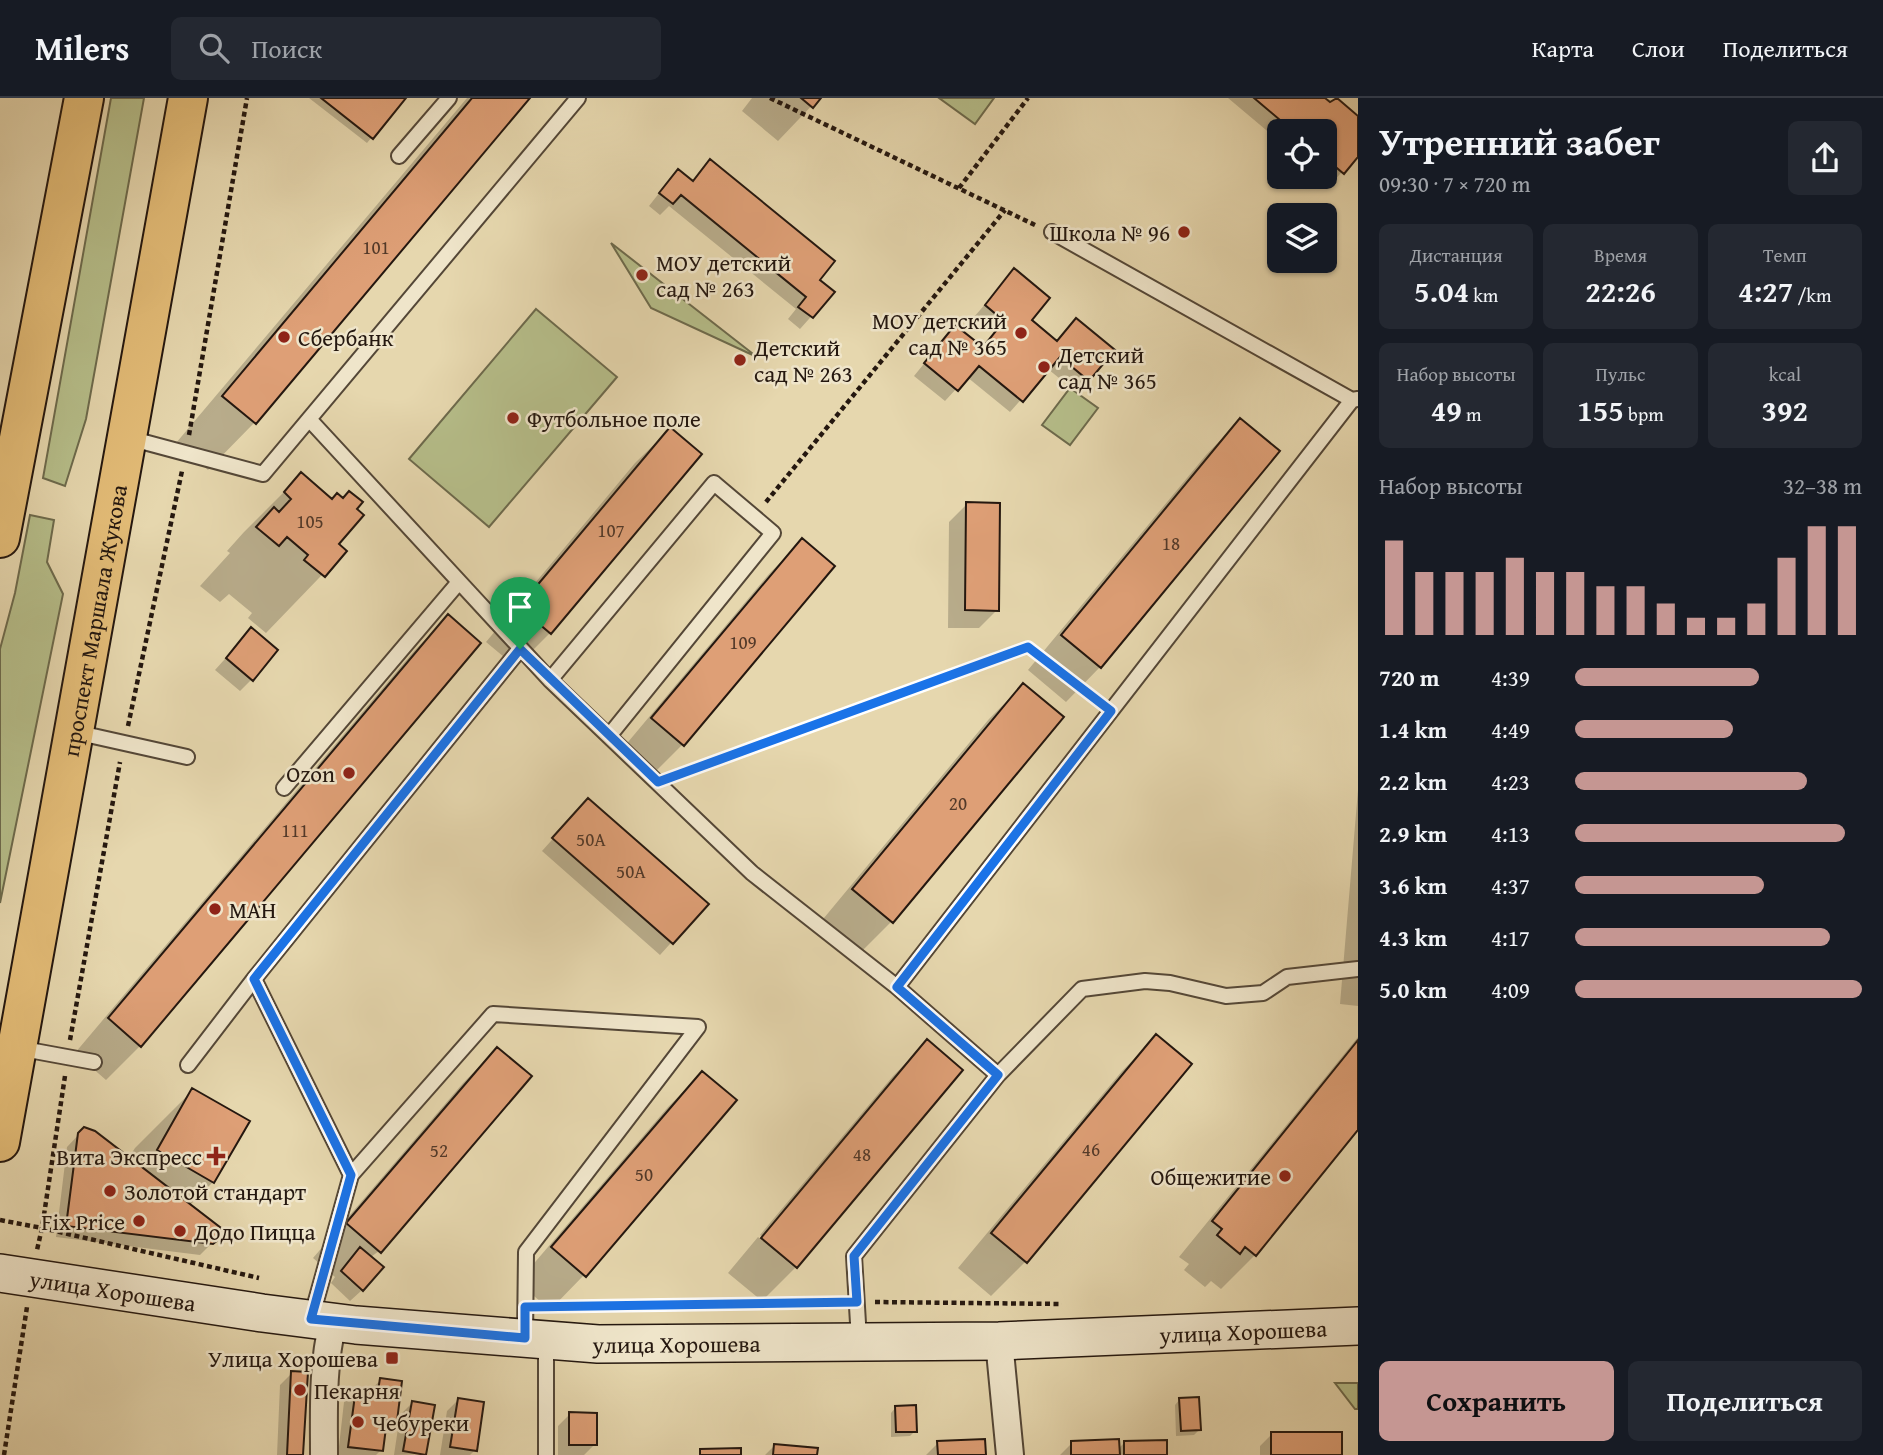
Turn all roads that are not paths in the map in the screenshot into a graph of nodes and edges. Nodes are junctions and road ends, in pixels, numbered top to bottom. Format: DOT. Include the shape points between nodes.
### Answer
graph roads {
  1 [pos="84,98"];
  2 [pos="188,98"];
  3 [pos="449,98"];
  4 [pos="578,98"];
  5 [pos="399,156"];
  6 [pos="1052,232"];
  7 [pos="1355,400"];
  8 [pos="309,419"];
  9 [pos="127,437"];
  10 [pos="0,538"];
  11 [pos="459,582"];
  12 [pos="520,649"];
  13 [pos="550,680"];
  14 [pos="74,732"];
  15 [pos="609,736"];
  16 [pos="187,757"];
  17 [pos="284,788"];
  18 [pos="1358,969"];
  19 [pos="254,979"];
  20 [pos="897,987"];
  21 [pos="17,1048"];
  22 [pos="94,1062"];
  23 [pos="188,1065"];
  24 [pos="998,1075"];
  25 [pos="0,1142"];
  26 [pos="351,1175"];
  27 [pos="16,1275"];
  28 [pos="311,1319"];
  29 [pos="356,1325"];
  30 [pos="1358,1326"];
  31 [pos="532,1328"];
  32 [pos="999,1341"];
  33 [pos="859,1342"];
  34 [pos="324,1455"];
  35 [pos="546,1455"];
  36 [pos="1010,1455"];
  1 -- 10 [label="highway"];
  2 -- 9 [label="highway, проспект Маршала Жукова"];
  3 -- 5 [label="lane"];
  4 -- 8 [label="lane"];
  6 -- 7 [label="lane"];
  7 -- 20 [label="lane"];
  8 -- 9 [label="lane" via="263,474"];
  8 -- 11 [label="lane"];
  9 -- 14 [label="highway, проспект Маршала Жукова"];
  11 -- 12 [label="lane"];
  11 -- 17 [label="lane"];
  12 -- 13 [label="lane"];
  12 -- 19 [label="lane"];
  13 -- 15 [label="lane"];
  13 -- 15 [label="lane" via="714,483 773,533"];
  14 -- 16 [label="lane"];
  14 -- 21 [label="highway, проспект Маршала Жукова"];
  15 -- 20 [label="lane" via="752,873"];
  18 -- 24 [label="lane" via="1287,977 1263,993 1226,996 1145,981 1082,989"];
  19 -- 23 [label="lane"];
  19 -- 26 [label="lane"];
  20 -- 24 [label="lane"];
  21 -- 22 [label="lane"];
  21 -- 25 [label="highway, проспект Маршала Жукова"];
  24 -- 33 [label="lane" via="854,1256"];
  26 -- 28 [label="lane"];
  26 -- 31 [label="lane" via="494,1014 698,1027 526,1252"];
  27 -- 28 [label="main road, улица Хорошева"];
  28 -- 29 [label="main road, улица Хорошева"];
  29 -- 31 [label="main road, улица Хорошева"];
  29 -- 34 [label="street" via="333,1322 326,1348"];
  30 -- 32 [label="main road, улица Хорошева"];
  31 -- 33 [label="main road, улица Хорошева" via="598,1344"];
  31 -- 35 [label="lane"];
  32 -- 33 [label="main road, улица Хорошева"];
  32 -- 36 [label="street"];
}
